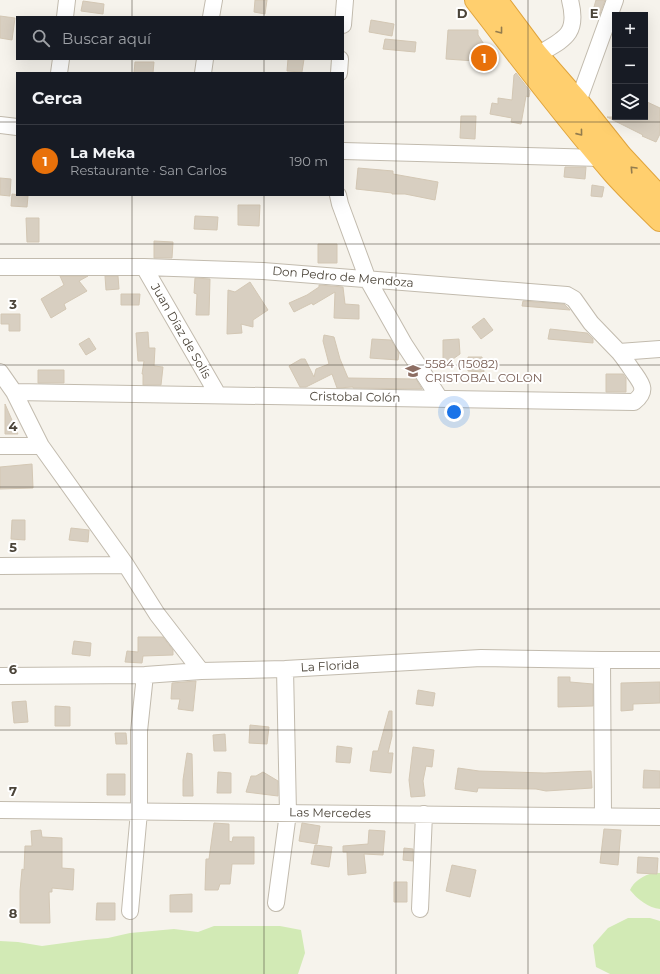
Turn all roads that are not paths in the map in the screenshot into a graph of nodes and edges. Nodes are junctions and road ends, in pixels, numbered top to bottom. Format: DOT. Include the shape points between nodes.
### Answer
graph roads {
  1 [pos="67,0"];
  2 [pos="214,0"];
  3 [pos="345,0"];
  4 [pos="476,0"];
  5 [pos="496,0"];
  6 [pos="570,0"];
  7 [pos="616,0"];
  8 [pos="65,16"];
  9 [pos="211,16"];
  10 [pos="344,16"];
  11 [pos="537,55"];
  12 [pos="61,60"];
  13 [pos="205,60"];
  14 [pos="340,60"];
  15 [pos="59,72"];
  16 [pos="202,72"];
  17 [pos="339,72"];
  18 [pos="578,102"];
  19 [pos="0,125"];
  20 [pos="16,127"];
  21 [pos="344,151"];
  22 [pos="601,158"];
  23 [pos="338,196"];
  24 [pos="660,198"];
  25 [pos="660,220"];
  26 [pos="0,267"];
  27 [pos="144,267"];
  28 [pos="368,280"];
  29 [pos="660,349"];
  30 [pos="619,352"];
  31 [pos="0,372"];
  32 [pos="14,392"];
  33 [pos="218,395"];
  34 [pos="440,399"];
  35 [pos="0,446"];
  36 [pos="41,446"];
  37 [pos="126,565"];
  38 [pos="0,566"];
  39 [pos="602,660"];
  40 [pos="660,660"];
  41 [pos="285,669"];
  42 [pos="201,671"];
  43 [pos="145,675"];
  44 [pos="0,676"];
  45 [pos="0,810"];
  46 [pos="138,812"];
  47 [pos="288,813"];
  48 [pos="424,814"];
  49 [pos="603,816"];
  50 [pos="660,817"];
  51 [pos="276,903"];
  52 [pos="420,909"];
  53 [pos="130,911"];
  1 -- 8 [label="street"];
  2 -- 9 [label="street"];
  3 -- 10 [label="street"];
  4 -- 22 [label="highway, one-way"];
  5 -- 11 [label="highway"];
  6 -- 11 [label="street" via="572,25 569,33"];
  7 -- 18 [label="street"];
  11 -- 18 [label="highway"];
  12 -- 15 [label="street"];
  13 -- 16 [label="street"];
  14 -- 17 [label="street"];
  24 -- 18 [label="highway, one-way" via="621,156"];
  19 -- 20 [label="street"];
  21 -- 22 [label="street"];
  22 -- 25 [label="highway"];
  23 -- 28 [label="street"];
  26 -- 27 [label="street, Don Pedro de Mendoza"];
  27 -- 28 [label="street, Don Pedro de Mendoza" via="263,271"];
  27 -- 33 [label="street, Juan Díaz de Solís"];
  28 -- 30 [label="street, Don Pedro de Mendoza" via="567,294"];
  28 -- 34 [label="street" via="404,344"];
  29 -- 30 [label="street"];
  30 -- 34 [label="street, Cristobal Colón" via="642,382 641,397 634,402"];
  31 -- 32 [label="street"];
  32 -- 33 [label="street, Cristobal Colón"];
  32 -- 36 [label="street"];
  33 -- 34 [label="street, Cristobal Colón"];
  35 -- 36 [label="street"];
  36 -- 37 [label="street"];
  37 -- 38 [label="street"];
  37 -- 42 [label="street" via="157,614"];
  39 -- 40 [label="street, La Florida"];
  39 -- 41 [label="street, La Florida" via="481,658"];
  39 -- 49 [label="street"];
  41 -- 42 [label="street, La Florida"];
  41 -- 47 [label="street"];
  42 -- 43 [label="street, La Florida"];
  43 -- 44 [label="street, La Florida"];
  43 -- 46 [label="street" via="139,731"];
  45 -- 46 [label="street, Las Mercedes"];
  46 -- 47 [label="street, Las Mercedes"];
  46 -- 53 [label="street"];
  47 -- 48 [label="street, Las Mercedes"];
  47 -- 51 [label="street"];
  48 -- 49 [label="street, Las Mercedes"];
  48 -- 52 [label="street"];
  49 -- 50 [label="street, Las Mercedes"];
}
